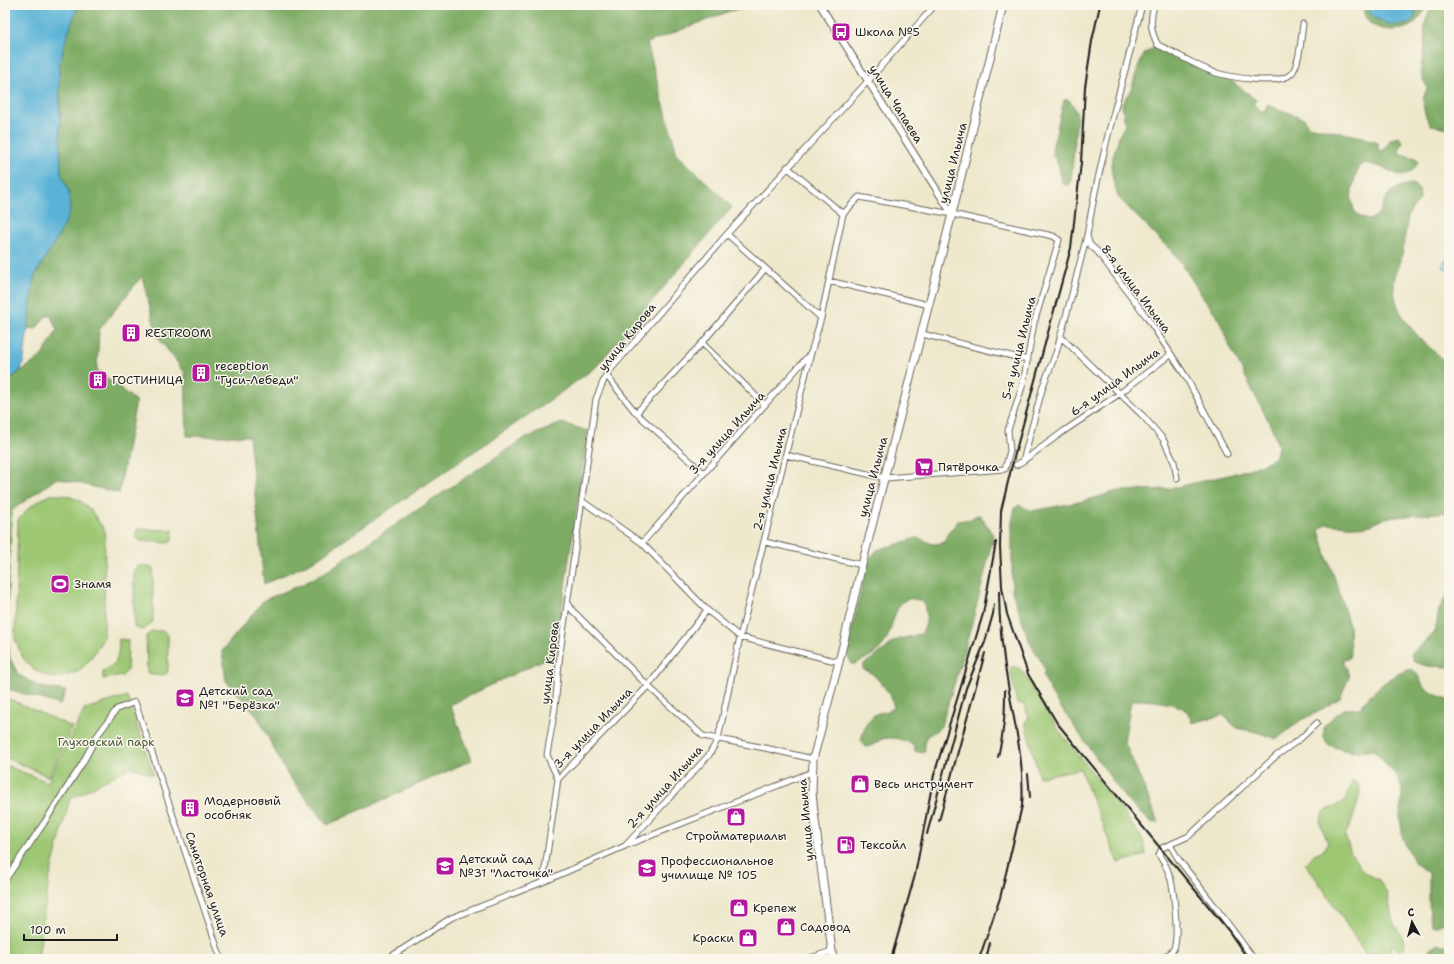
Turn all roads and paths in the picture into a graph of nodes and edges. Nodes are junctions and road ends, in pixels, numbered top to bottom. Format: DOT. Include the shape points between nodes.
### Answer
graph roads {
  1 [pos="820,5"];
  2 [pos="935,5"];
  3 [pos="1003,5"];
  4 [pos="1142,5"];
  5 [pos="1154,5"];
  6 [pos="1303,24"];
  7 [pos="868,81"];
  8 [pos="787,167"];
  9 [pos="843,214"];
  10 [pos="952,214"];
  11 [pos="727,234"];
  12 [pos="1087,235"];
  13 [pos="1053,236"];
  14 [pos="765,269"];
  15 [pos="829,281"];
  16 [pos="929,305"];
  17 [pos="821,318"];
  18 [pos="922,334"];
  19 [pos="1060,336"];
  20 [pos="702,343"];
  21 [pos="811,353"];
  22 [pos="1171,354"];
  23 [pos="1028,360"];
  24 [pos="606,375"];
  25 [pos="1119,394"];
  26 [pos="765,405"];
  27 [pos="636,413"];
  28 [pos="1227,454"];
  29 [pos="786,455"];
  30 [pos="1023,461"];
  31 [pos="1016,465"];
  32 [pos="704,473"];
  33 [pos="885,478"];
  34 [pos="1177,478"];
  35 [pos="582,501"];
  36 [pos="765,542"];
  37 [pos="642,543"];
  38 [pos="862,565"];
  39 [pos="568,603"];
  40 [pos="707,610"];
  41 [pos="740,637"];
  42 [pos="839,662"];
  43 [pos="648,686"];
  44 [pos="1316,723"];
  45 [pos="718,739"];
  46 [pos="813,759"];
  47 [pos="812,772"];
  48 [pos="558,779"];
  49 [pos="1170,845"];
  50 [pos="625,846"];
  51 [pos="5,880"];
  52 [pos="543,882"];
  53 [pos="832,955"];
  54 [pos="221,959"];
  55 [pos="387,959"];
  56 [pos="807,959"];
  57 [pos="1160,959"];
  58 [pos="1254,959"];
  1 -- 7 [label="street, улица Чапаева"];
  2 -- 7 [label="street, улица Кирова"];
  3 -- 10 [label="main road, улица Ильича"];
  4 -- 12 [label="street" via="1106,142"];
  5 -- 6 [label="street" via="1150,25 1158,45 1212,72 1247,79 1281,79 1290,75 1298,61"];
  7 -- 8 [label="street, улица Кирова"];
  7 -- 10 [label="street, улица Чапаева"];
  8 -- 9 [label="street"];
  8 -- 11 [label="street, улица Кирова"];
  9 -- 10 [label="street, 2-я улица Ильича" via="858,197"];
  9 -- 15 [label="street, 2-я улица Ильича"];
  10 -- 13 [label="street, 2-я улица Ильича"];
  10 -- 16 [label="main road, улица Ильича"];
  11 -- 14 [label="street"];
  11 -- 24 [label="street, улица Кирова"];
  12 -- 19 [label="street"];
  12 -- 22 [label="street, 8-я улица Ильича" via="1090,244 1146,316"];
  13 -- 23 [label="street, 5-я улица Ильича" via="1059,240 1034,323"];
  14 -- 17 [label="street"];
  14 -- 20 [label="street"];
  15 -- 16 [label="street"];
  15 -- 17 [label="street, 2-я улица Ильича"];
  16 -- 18 [label="main road, улица Ильича"];
  17 -- 21 [label="street, 2-я улица Ильича"];
  18 -- 23 [label="street"];
  18 -- 33 [label="main road, улица Ильича"];
  19 -- 25 [label="street"];
  19 -- 30 [label="street"];
  20 -- 26 [label="street"];
  20 -- 27 [label="street"];
  21 -- 26 [label="street, 3-я улица Ильича"];
  21 -- 29 [label="street, 2-я улица Ильича"];
  22 -- 25 [label="street, 6-я улица Ильича"];
  22 -- 28 [label="street, 6-я улица Ильича"];
  23 -- 33 [label="street, 5-я улица Ильича" via="1008,430 1010,451 1005,469"];
  24 -- 27 [label="street"];
  24 -- 35 [label="street, улица Кирова" via="596,399"];
  25 -- 30 [label="street, 6-я улица Ильича"];
  25 -- 34 [label="street" via="1163,439 1174,462"];
  26 -- 32 [label="street, 3-я улица Ильича"];
  27 -- 32 [label="street"];
  29 -- 33 [label="street"];
  29 -- 36 [label="street, 2-я улица Ильича"];
  30 -- 31 [label="street, 6-я улица Ильича"];
  32 -- 37 [label="street, 3-я улица Ильича"];
  33 -- 38 [label="main road, улица Ильича"];
  35 -- 37 [label="street"];
  35 -- 39 [label="street, улица Кирова"];
  36 -- 38 [label="street"];
  36 -- 41 [label="street, 2-я улица Ильича"];
  37 -- 40 [label="street"];
  38 -- 42 [label="main road, улица Ильича"];
  39 -- 43 [label="street"];
  39 -- 48 [label="street, улица Кирова" via="547,755"];
  40 -- 41 [label="street"];
  40 -- 43 [label="street, 3-я улица Ильича"];
  41 -- 42 [label="street"];
  41 -- 45 [label="street, 2-я улица Ильича"];
  42 -- 46 [label="main road, улица Ильича"];
  43 -- 45 [label="street" via="703,736"];
  43 -- 48 [label="street, 3-я улица Ильича"];
  44 -- 49 [label="street" via="1300,739 1276,756 1190,836"];
  45 -- 46 [label="street"];
  45 -- 50 [label="street, 2-я улица Ильича" via="709,755"];
  46 -- 47 [label="main road, улица Ильича"];
  47 -- 50 [label="street"];
  47 -- 53 [label="main road, улица Ильича" via="814,812"];
  48 -- 52 [label="street, 3-я улица Ильича"];
  49 -- 57 [label="street" via="1162,848 1159,855 1170,875 1176,939 1174,949"];
  49 -- 58 [label="street"];
  50 -- 52 [label="street, 2-я улица Ильича"];
  51 -- 54 [label="street, Санаторная улица" via="82,764 97,736 117,709 135,702"];
  52 -- 55 [label="street, 2-я улица Ильича" via="451,918"];
  53 -- 56 [label="street"];
}
